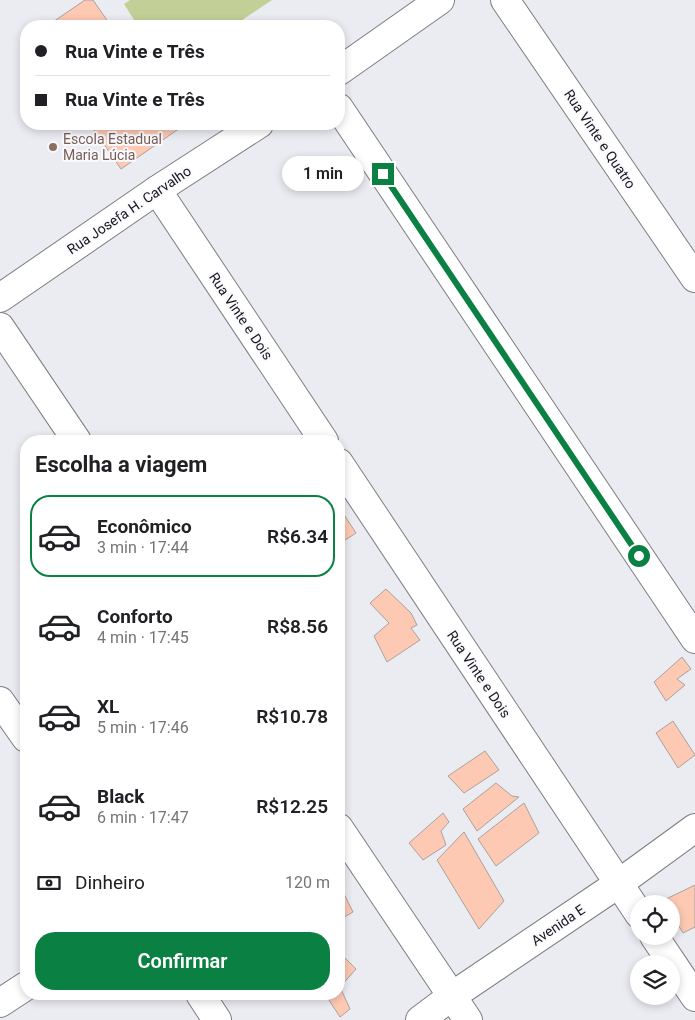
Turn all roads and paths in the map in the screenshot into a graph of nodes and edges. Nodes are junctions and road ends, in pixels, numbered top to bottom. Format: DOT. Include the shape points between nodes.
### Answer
graph roads {
  1 [pos="440,0"];
  2 [pos="505,0"];
  3 [pos="345,66"];
  4 [pos="345,117"];
  5 [pos="250,130"];
  6 [pos="157,190"];
  7 [pos="695,278"];
  8 [pos="0,298"];
  9 [pos="0,327"];
  10 [pos="73,435"];
  11 [pos="320,435"];
  12 [pos="345,472"];
  13 [pos="695,639"];
  14 [pos="0,701"];
  15 [pos="20,729"];
  16 [pos="695,828"];
  17 [pos="345,837"];
  18 [pos="618,884"];
  19 [pos="630,901"];
  20 [pos="660,945"];
  21 [pos="20,990"];
  22 [pos="452,996"];
  23 [pos="695,997"];
  24 [pos="204,1000"];
  25 [pos="0,1003"];
  26 [pos="217,1020"];
  27 [pos="420,1020"];
  28 [pos="468,1020"];
  1 -- 3 [label="street"];
  2 -- 7 [label="street, Rua Vinte e Quatro"];
  4 -- 13 [label="street"];
  5 -- 6 [label="street, Rua Josefa H. Carvalho"];
  6 -- 8 [label="street, Rua Josefa H. Carvalho"];
  6 -- 11 [label="street, Rua Vinte e Dois"];
  9 -- 10 [label="street"];
  12 -- 18 [label="street, Rua Vinte e Dois"];
  14 -- 15 [label="street"];
  16 -- 18 [label="street, Avenida E"];
  17 -- 22 [label="street"];
  18 -- 19 [label="street, Rua Vinte e Dois"];
  18 -- 22 [label="street, Avenida E"];
  20 -- 23 [label="street"];
  21 -- 25 [label="street"];
  22 -- 27 [label="street, Avenida E"];
  22 -- 28 [label="street"];
  24 -- 26 [label="street"];
}
